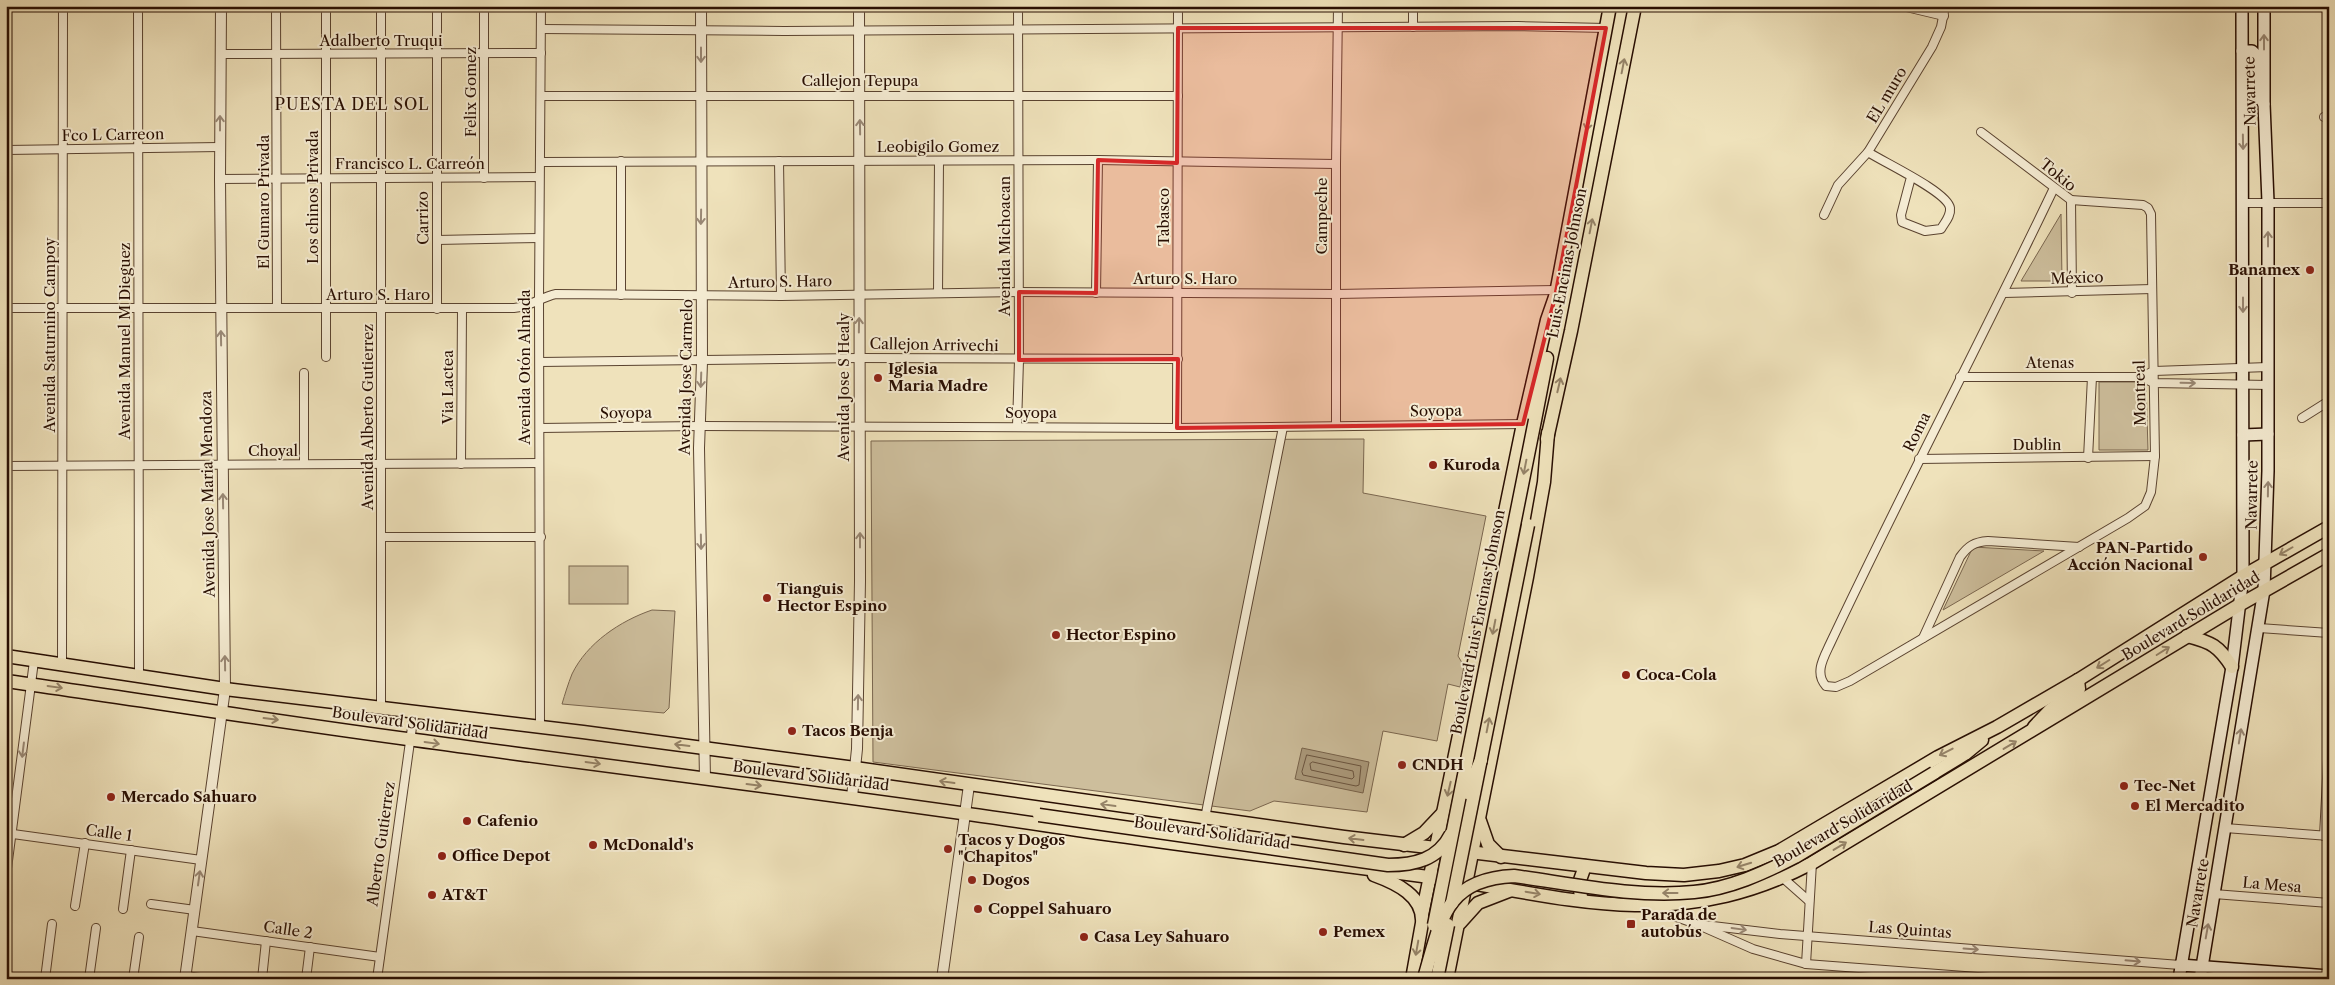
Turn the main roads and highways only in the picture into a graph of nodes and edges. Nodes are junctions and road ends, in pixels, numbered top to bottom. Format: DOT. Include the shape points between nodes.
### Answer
graph roads {
  1 [pos="1610,6"];
  2 [pos="1635,6"];
  3 [pos="2242,6"];
  4 [pos="2264,6"];
  5 [pos="2242,51"];
  6 [pos="2264,104"];
  7 [pos="1529,422"];
  8 [pos="1548,433"];
  9 [pos="2268,434"];
  10 [pos="2243,435"];
  11 [pos="1528,525"];
  12 [pos="2329,527"];
  13 [pos="2329,554"];
  14 [pos="2266,563"];
  15 [pos="2243,576"];
  16 [pos="2264,590"];
  17 [pos="2241,604"];
  18 [pos="2187,636"];
  19 [pos="6,656"];
  20 [pos="2232,667"];
  21 [pos="2078,680"];
  22 [pos="6,681"];
  23 [pos="1997,727"];
  24 [pos="2030,733"];
  25 [pos="2217,754"];
  26 [pos="2236,756"];
  27 [pos="1481,760"];
  28 [pos="1444,812"];
  29 [pos="1480,818"];
  30 [pos="1002,819"];
  31 [pos="1404,844"];
  32 [pos="1435,849"];
  33 [pos="1473,853"];
  34 [pos="1501,856"];
  35 [pos="1585,866"];
  36 [pos="1356,868"];
  37 [pos="1430,877"];
  38 [pos="1468,883"];
  39 [pos="1513,889"];
  40 [pos="1582,900"];
  41 [pos="1422,915"];
  42 [pos="1458,925"];
  43 [pos="2180,964"];
  44 [pos="2200,966"];
  45 [pos="2329,976"];
  46 [pos="1424,979"];
  47 [pos="1447,979"];
  48 [pos="2179,979"];
  49 [pos="2200,979"];
  1 -- 7 [label="main road, Luis Encinas Johnson, one-way" via="1550,339"];
  8 -- 2 [label="main road, Luis Encinas Johnson, one-way"];
  3 -- 5 [label="main road, Navarrete"];
  6 -- 4 [label="main road, Navarrete, one-way"];
  5 -- 6 [label="main road" via="2255,54 2256,92"];
  5 -- 10 [label="main road, Navarrete, one-way"];
  9 -- 6 [label="main road, Navarrete, one-way" via="2268,202"];
  7 -- 28 [label="main road, one-way"];
  7 -- 46 [label="main road, Boulevard Luis Encinas Johnson, one-way, bridge"];
  8 -- 11 [label="main road, Luis Encinas Johnson"];
  8 -- 29 [label="main road" via="1540,506"];
  9 -- 10 [label="main road"];
  14 -- 9 [label="main road, Navarrete, one-way"];
  10 -- 15 [label="main road, Navarrete"];
  27 -- 11 [label="main road, Boulevard Luis Encinas Johnson, one-way, bridge"];
  12 -- 14 [label="main road, Boulevard Solidaridad, one-way"];
  13 -- 16 [label="main road, Boulevard Solidaridad"];
  14 -- 15 [label="main road, Boulevard Solidaridad"];
  14 -- 16 [label="main road, Navarrete"];
  15 -- 17 [label="main road, Navarrete"];
  15 -- 21 [label="main road, Boulevard Solidaridad, one-way"];
  16 -- 17 [label="main road, Boulevard Solidaridad"];
  26 -- 16 [label="main road, Navarrete, one-way"];
  17 -- 18 [label="main road, Boulevard Solidaridad"];
  17 -- 20 [label="main road, Navarrete"];
  18 -- 20 [label="main road" via="2212,643"];
  24 -- 18 [label="main road, Boulevard Solidaridad, one-way"];
  31 -- 19 [label="main road, Boulevard Solidaridad, one-way" via="705,748 225,689"];
  20 -- 25 [label="main road, Navarrete"];
  21 -- 23 [label="main road, Boulevard Solidaridad"];
  21 -- 24 [label="main road" via="2079,689 2042,716"];
  22 -- 30 [label="main road, Boulevard Solidaridad, one-way" via="409,740"];
  23 -- 35 [label="main road, Boulevard Solidaridad, one-way" via="1938,757 1779,850 1744,865 1684,875"];
  23 -- 46 [label="main road, one-way, bridge" via="1966,754 1795,857 1725,885 1696,892 1649,893 1514,876 1479,881 1466,888 1447,909"];
  40 -- 24 [label="main road, Boulevard Solidaridad, one-way" via="1675,904 1751,891 1812,863"];
  25 -- 26 [label="main road"];
  25 -- 43 [label="main road, Navarrete"];
  44 -- 26 [label="main road, Navarrete, one-way"];
  27 -- 30 [label="main road, bridge" via="1449,837 1439,851 1408,865 1388,865 1038,815 1023,814"];
  27 -- 46 [label="main road, Boulevard Luis Encinas Johnson, bridge"];
  28 -- 31 [label="main road" via="1432,827"];
  28 -- 32 [label="main road"];
  29 -- 33 [label="main road"];
  29 -- 34 [label="main road" via="1488,844"];
  30 -- 36 [label="main road, Boulevard Solidaridad"];
  31 -- 32 [label="main road, Boulevard Solidaridad"];
  32 -- 33 [label="main road, Boulevard Solidaridad"];
  32 -- 37 [label="main road"];
  33 -- 34 [label="main road, Boulevard Solidaridad"];
  33 -- 38 [label="main road"];
  34 -- 35 [label="main road, Boulevard Solidaridad"];
  35 -- 40 [label="main road" via="1579,883"];
  36 -- 37 [label="main road, Boulevard Solidaridad"];
  36 -- 41 [label="main road" via="1405,889 1420,906"];
  37 -- 38 [label="main road, Boulevard Solidaridad"];
  37 -- 41 [label="main road"];
  38 -- 39 [label="main road, Boulevard Solidaridad"];
  38 -- 42 [label="main road"];
  39 -- 40 [label="main road, Boulevard Solidaridad, one-way"];
  39 -- 42 [label="main road" via="1478,903"];
  41 -- 46 [label="main road, one-way"];
  42 -- 47 [label="main road"];
  43 -- 44 [label="main road"];
  43 -- 48 [label="main road, Navarrete"];
  44 -- 45 [label="main road"];
  44 -- 49 [label="main road, Navarrete"];
}
